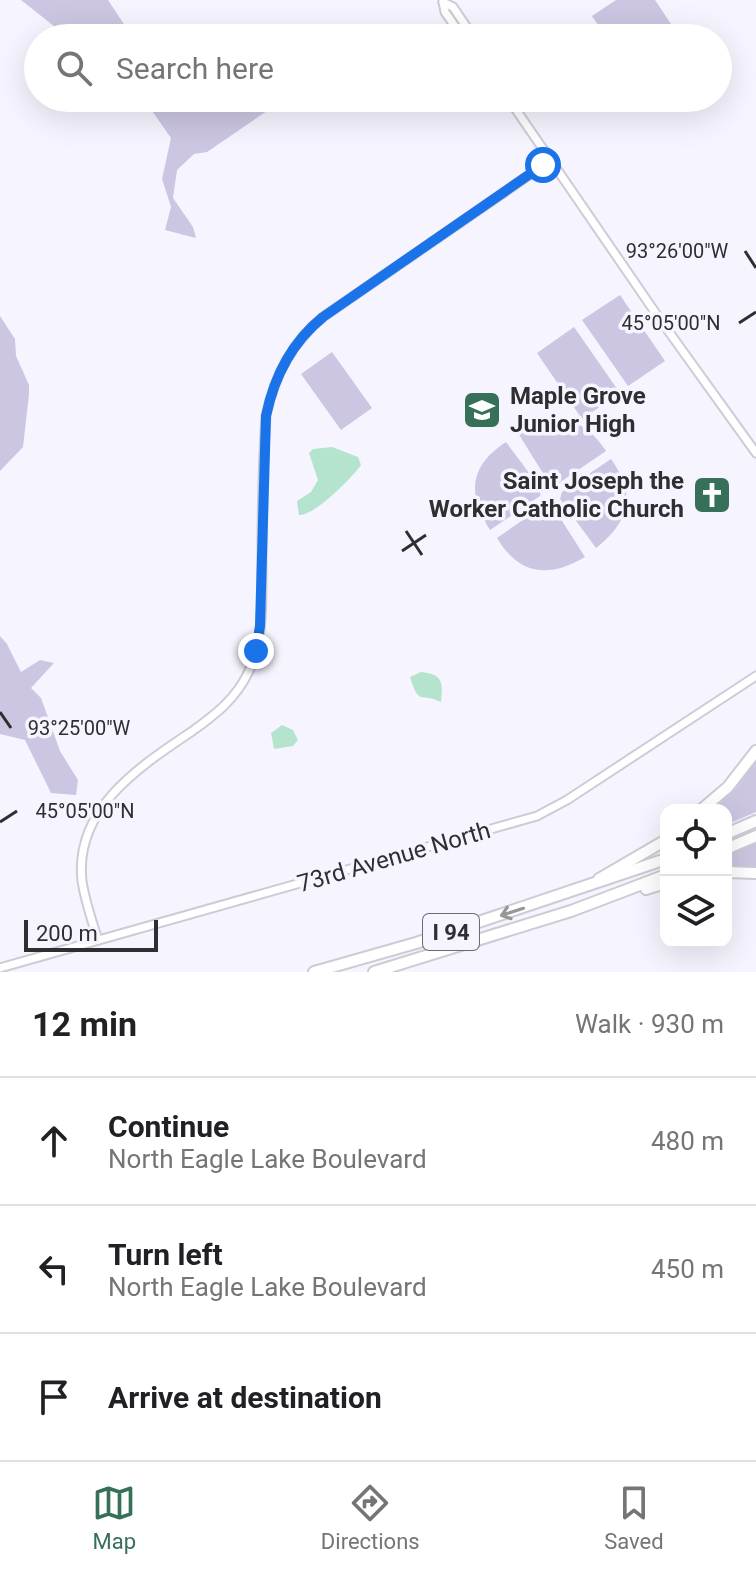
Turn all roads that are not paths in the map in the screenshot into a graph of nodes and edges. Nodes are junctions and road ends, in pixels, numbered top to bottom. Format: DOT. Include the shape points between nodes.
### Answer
graph roads {
  1 [pos="443,1"];
  2 [pos="453,24"];
  3 [pos="465,24"];
  4 [pos="518,112"];
  5 [pos="551,160"];
  6 [pos="753,450"];
  7 [pos="756,460"];
  8 [pos="756,676"];
  9 [pos="756,741"];
  10 [pos="756,751"];
  11 [pos="708,804"];
  12 [pos="708,804"];
  13 [pos="756,821"];
  14 [pos="732,831"];
  15 [pos="756,836"];
  16 [pos="660,844"];
  17 [pos="732,846"];
  18 [pos="660,861"];
  19 [pos="732,872"];
  20 [pos="756,873"];
  21 [pos="663,876"];
  22 [pos="660,885"];
  23 [pos="586,887"];
  24 [pos="571,911"];
  25 [pos="98,940"];
  26 [pos="0,968"];
  27 [pos="314,972"];
  28 [pos="374,972"];
  1 -- 2 [label="street"];
  1 -- 3 [label="street"];
  4 -- 5 [label="street"];
  5 -- 6 [label="street"];
  5 -- 25 [label="street" via="323,317 287,358 266,416 260,626 253,663 227,704 135,771 97,815 81,869"];
  6 -- 7 [label="street"];
  8 -- 25 [label="street, 73rd Avenue North" via="537,816"];
  9 -- 11 [label="highway"];
  10 -- 12 [label="highway"];
  13 -- 14 [label="highway"];
  15 -- 17 [label="highway"];
  16 -- 23 [label="highway"];
  18 -- 23 [label="highway, I 94"];
  19 -- 20 [label="highway"];
  21 -- 24 [label="highway, I 94"];
  22 -- 24 [label="highway"];
  23 -- 27 [label="highway, I 94, one-way"];
  24 -- 28 [label="highway, I 94"];
  25 -- 26 [label="street, 73rd Avenue North"];
}
